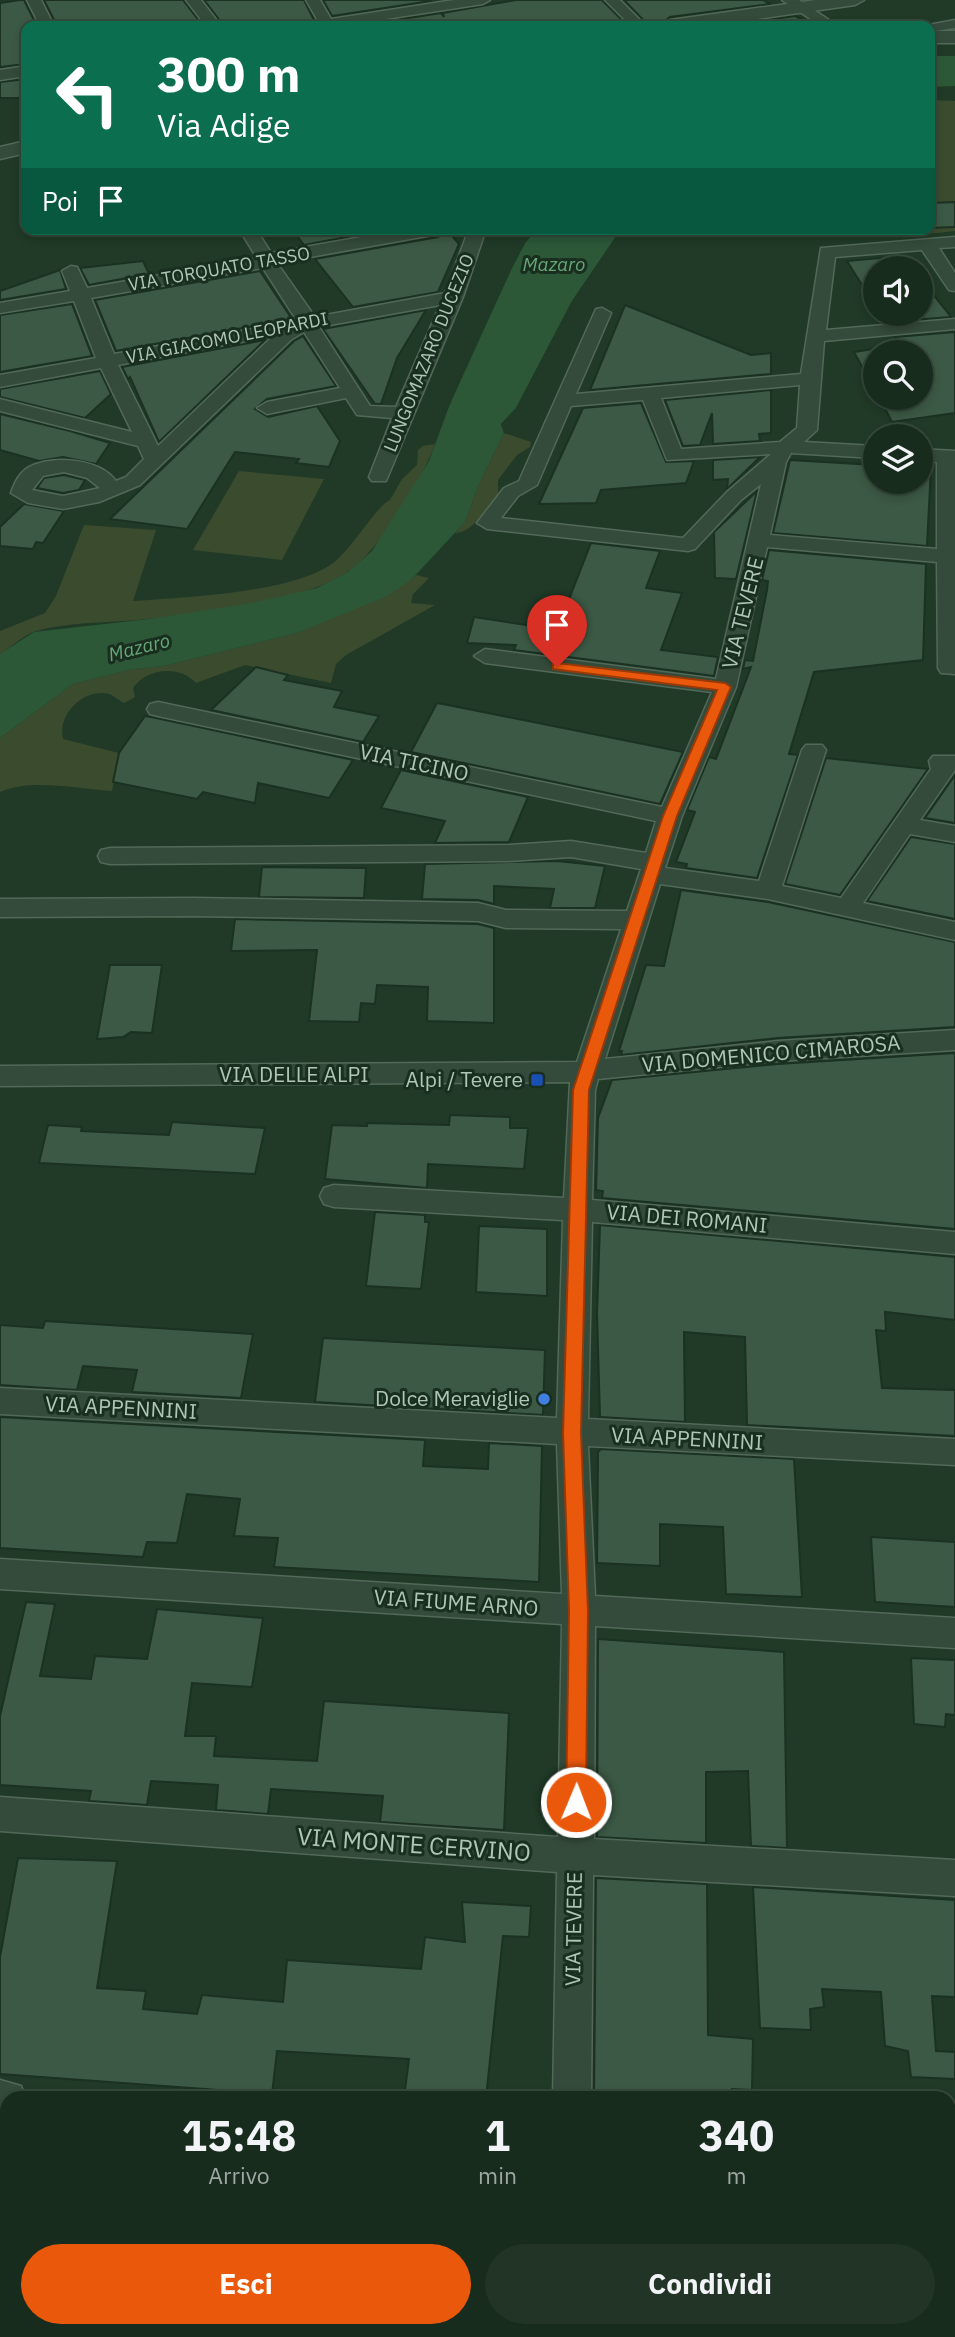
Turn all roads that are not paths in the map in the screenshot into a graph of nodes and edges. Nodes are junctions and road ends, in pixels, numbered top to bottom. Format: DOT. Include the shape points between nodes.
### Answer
graph roads {
  1 [pos="34,0"];
  2 [pos="194,0"];
  3 [pos="313,0"];
  4 [pos="483,0"];
  5 [pos="612,0"];
  6 [pos="855,0"];
  7 [pos="794,4"];
  8 [pos="452,7"];
  9 [pos="44,21"];
  10 [pos="210,21"];
  11 [pos="319,21"];
  12 [pos="349,21"];
  13 [pos="634,21"];
  14 [pos="698,21"];
  15 [pos="823,21"];
  16 [pos="955,24"];
  17 [pos="935,27"];
  18 [pos="935,37"];
  19 [pos="955,37"];
  20 [pos="21,72"];
  21 [pos="0,75"];
  22 [pos="21,148"];
  23 [pos="0,153"];
  24 [pos="251,235"];
  25 [pos="404,235"];
  26 [pos="472,235"];
  27 [pos="955,242"];
  28 [pos="927,244"];
  29 [pos="268,259"];
  30 [pos="71,271"];
  31 [pos="955,286"];
  32 [pos="80,293"];
  33 [pos="454,297"];
  34 [pos="0,308"];
  35 [pos="602,313"];
  36 [pos="309,321"];
  37 [pos="955,324"];
  38 [pos="817,336"];
  39 [pos="107,360"];
  40 [pos="809,379"];
  41 [pos="0,381"];
  42 [pos="352,391"];
  43 [pos="650,393"];
  44 [pos="564,401"];
  45 [pos="0,405"];
  46 [pos="267,408"];
  47 [pos="402,413"];
  48 [pos="146,442"];
  49 [pos="863,452"];
  50 [pos="781,454"];
  51 [pos="933,455"];
  52 [pos="951,456"];
  53 [pos="155,461"];
  54 [pos="379,477"];
  55 [pos="112,491"];
  56 [pos="761,540"];
  57 [pos="951,557"];
  58 [pos="485,656"];
  59 [pos="955,667"];
  60 [pos="725,687"];
  61 [pos="158,709"];
  62 [pos="814,750"];
  63 [pos="955,763"];
  64 [pos="670,816"];
  65 [pos="906,826"];
  66 [pos="955,834"];
  67 [pos="110,856"];
  68 [pos="654,869"];
  69 [pos="768,891"];
  70 [pos="0,908"];
  71 [pos="847,908"];
  72 [pos="637,920"];
  73 [pos="955,930"];
  74 [pos="955,1040"];
  75 [pos="588,1072"];
  76 [pos="0,1076"];
  77 [pos="334,1196"];
  78 [pos="578,1210"];
  79 [pos="955,1243"];
  80 [pos="0,1401"];
  81 [pos="572,1433"];
  82 [pos="955,1452"];
  83 [pos="0,1574"];
  84 [pos="579,1611"];
  85 [pos="955,1633"];
  86 [pos="0,1814"];
  87 [pos="575,1856"];
  88 [pos="955,1878"];
  89 [pos="572,2091"];
  1 -- 9 [label="street"];
  2 -- 10 [label="street"];
  3 -- 11 [label="street"];
  4 -- 8 [label="street"];
  5 -- 13 [label="street"];
  6 -- 7 [label="street"];
  7 -- 14 [label="street"];
  7 -- 15 [label="street"];
  8 -- 12 [label="street"];
  16 -- 17 [label="street"];
  18 -- 19 [label="street"];
  20 -- 21 [label="street"];
  22 -- 23 [label="street"];
  24 -- 29 [label="street"];
  25 -- 29 [label="street, VIA TORQUATO TASSO"];
  26 -- 33 [label="street, LUNGOMAZARO DUCEZIO"];
  27 -- 28 [label="street"];
  28 -- 31 [label="street"];
  28 -- 38 [label="street" via="827,252"];
  29 -- 32 [label="street, VIA TORQUATO TASSO"];
  29 -- 36 [label="street"];
  30 -- 32 [label="street"];
  32 -- 34 [label="street, VIA TORQUATO TASSO"];
  32 -- 39 [label="street"];
  33 -- 36 [label="street, VIA GIACOMO LEOPARDI"];
  33 -- 47 [label="street, LUNGOMAZARO DUCEZIO"];
  35 -- 44 [label="street"];
  36 -- 39 [label="street, VIA GIACOMO LEOPARDI"];
  36 -- 42 [label="street"];
  36 -- 53 [label="street" via="285,335"];
  37 -- 38 [label="street"];
  38 -- 40 [label="street"];
  39 -- 41 [label="street, VIA GIACOMO LEOPARDI"];
  39 -- 48 [label="street"];
  40 -- 43 [label="street"];
  40 -- 50 [label="street" via="807,430"];
  42 -- 46 [label="street"];
  42 -- 47 [label="street" via="364,411"];
  43 -- 44 [label="street"];
  43 -- 50 [label="street" via="674,456"];
  44 -- 50 [label="street" via="527,485 511,492 487,523 688,545"];
  45 -- 48 [label="street"];
  47 -- 54 [label="street, LUNGOMAZARO DUCEZIO"];
  48 -- 53 [label="street"];
  49 -- 50 [label="street"];
  50 -- 56 [label="street, VIA TEVERE"];
  51 -- 52 [label="street"];
  52 -- 57 [label="street"];
  53 -- 55 [label="street" via="133,481"];
  56 -- 57 [label="street"];
  56 -- 60 [label="street, VIA TEVERE"];
  57 -- 59 [label="street" via="949,668"];
  58 -- 60 [label="street"];
  60 -- 64 [label="street, VIA TEVERE"];
  61 -- 64 [label="street, VIA TICINO"];
  62 -- 69 [label="street"];
  63 -- 65 [label="street" via="942,761 943,769"];
  64 -- 68 [label="street, VIA TEVERE"];
  65 -- 66 [label="street"];
  65 -- 71 [label="street"];
  67 -- 68 [label="street" via="571,849"];
  68 -- 69 [label="street"];
  68 -- 72 [label="street, VIA TEVERE"];
  69 -- 71 [label="street"];
  70 -- 72 [label="street" via="478,912 506,919"];
  71 -- 73 [label="street"];
  72 -- 75 [label="street, VIA TEVERE"];
  74 -- 75 [label="street, VIA DOMENICO CIMAROSA" via="778,1051"];
  75 -- 76 [label="street, VIA DELLE ALPI"];
  75 -- 78 [label="street, VIA TEVERE" via="581,1090"];
  77 -- 78 [label="street, VIA DEI ROMANI"];
  78 -- 79 [label="street, VIA DEI ROMANI"];
  78 -- 81 [label="street, VIA TEVERE"];
  80 -- 81 [label="street, VIA APPENNINI"];
  81 -- 82 [label="street, VIA APPENNINI"];
  81 -- 84 [label="street, VIA TEVERE"];
  83 -- 84 [label="street, VIA FIUME ARNO"];
  84 -- 85 [label="street, VIA FIUME ARNO"];
  84 -- 87 [label="street, VIA TEVERE"];
  86 -- 87 [label="street, VIA MONTE CERVINO"];
  87 -- 88 [label="street, VIA MONTE CERVINO"];
  87 -- 89 [label="street, VIA TEVERE"];
}
